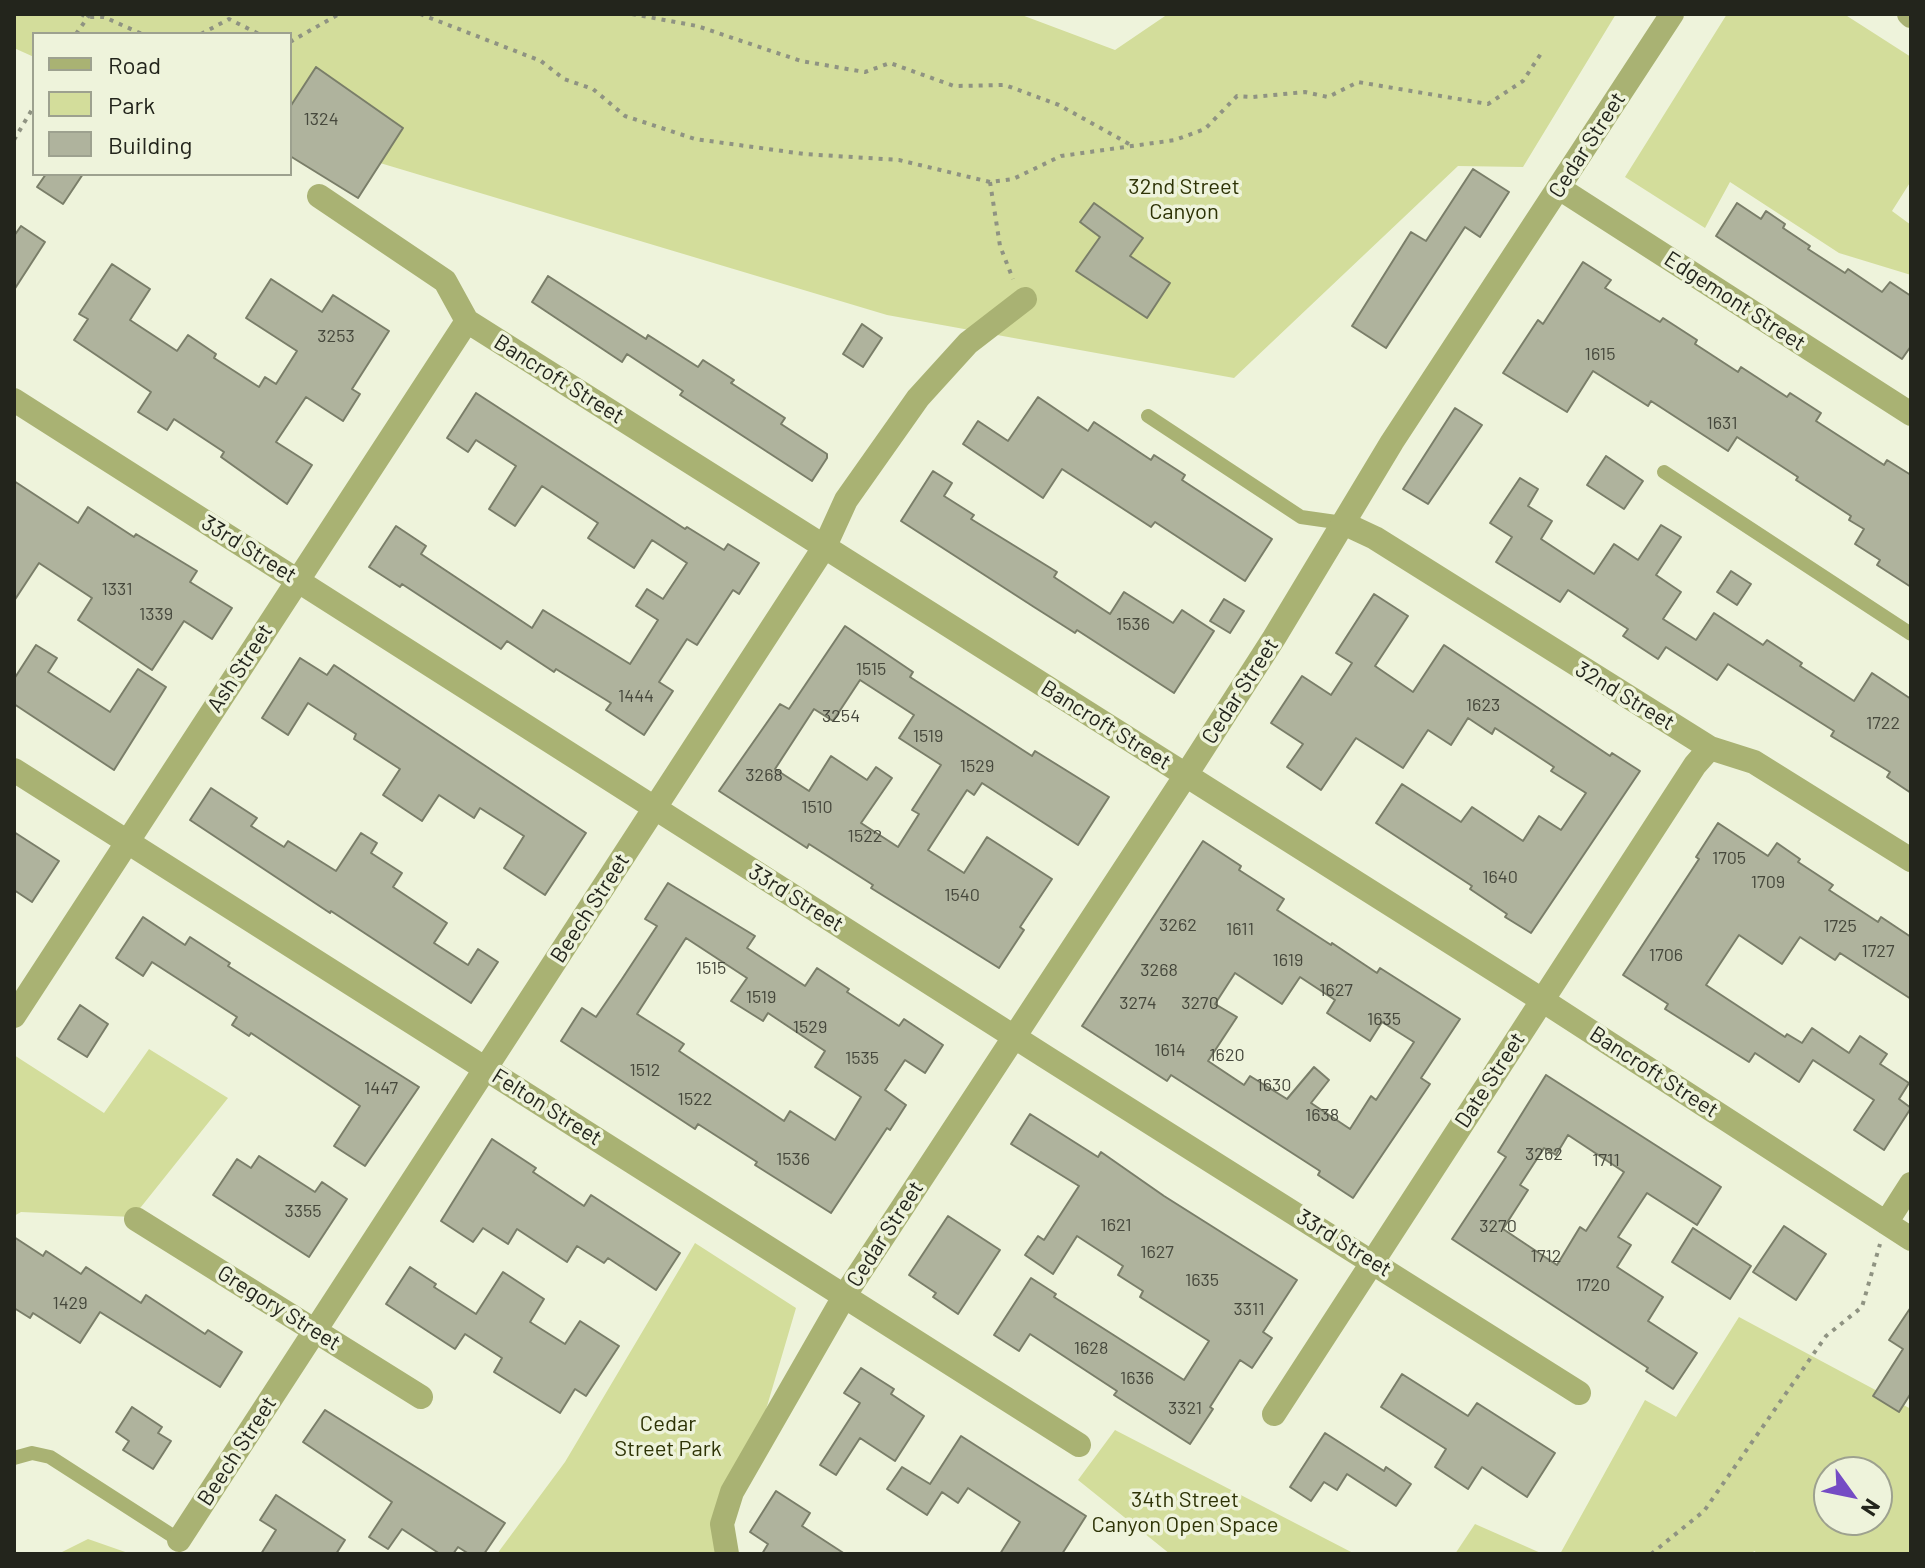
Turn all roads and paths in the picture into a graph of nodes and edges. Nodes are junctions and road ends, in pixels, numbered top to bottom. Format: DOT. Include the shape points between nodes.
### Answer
graph roads {
  1 [pos="339,14"];
  2 [pos="420,14"];
  3 [pos="632,14"];
  4 [pos="1672,14"];
  5 [pos="85,15"];
  6 [pos="138,32"];
  7 [pos="205,32"];
  8 [pos="255,32"];
  9 [pos="292,41"];
  10 [pos="1542,52"];
  11 [pos="32,109"];
  12 [pos="14,140"];
  13 [pos="1133,147"];
  14 [pos="990,182"];
  15 [pos="1559,188"];
  16 [pos="319,196"];
  17 [pos="1025,299"];
  18 [pos="467,321"];
  19 [pos="14,400"];
  20 [pos="1911,414"];
  21 [pos="1148,416"];
  22 [pos="1664,472"];
  23 [pos="1343,523"];
  24 [pos="825,546"];
  25 [pos="297,580"];
  26 [pos="1911,634"];
  27 [pos="1710,748"];
  28 [pos="14,770"];
  29 [pos="1186,775"];
  30 [pos="656,809"];
  31 [pos="127,841"];
  32 [pos="1911,860"];
  33 [pos="1542,1000"];
  34 [pos="14,1016"];
  35 [pos="1015,1037"];
  36 [pos="485,1068"];
  37 [pos="1911,1184"];
  38 [pos="136,1219"];
  39 [pos="1886,1223"];
  40 [pos="1911,1239"];
  41 [pos="1371,1261"];
  42 [pos="845,1295"];
  43 [pos="316,1331"];
  44 [pos="1579,1393"];
  45 [pos="421,1397"];
  46 [pos="1274,1414"];
  47 [pos="1079,1445"];
  48 [pos="14,1458"];
  49 [pos="179,1540"];
  50 [pos="727,1554"];
  51 [pos="1651,1554"];
  1 -- 9 [label="path"];
  2 -- 14 [label="path" via="541,61 564,79 593,89 625,116 695,139 899,160"];
  3 -- 13 [label="path" via="697,26 801,61 865,72 890,63 954,86 1005,85 1059,105"];
  4 -- 15 [label="street, Cedar Street"];
  5 -- 6 [label="path"];
  7 -- 8 [label="path" via="229,19"];
  10 -- 13 [label="path" via="1523,81 1488,104 1358,82 1328,97 1305,92 1237,96 1205,129"];
  11 -- 12 [label="path"];
  13 -- 14 [label="path" via="1061,156 1013,179"];
  14 -- 17 [label="path" via="1000,246"];
  15 -- 20 [label="street, Edgemont Street"];
  15 -- 23 [label="street, Cedar Street"];
  16 -- 18 [label="street, Bancroft Street" via="445,281"];
  17 -- 24 [label="street, Beech Street" via="968,343 918,398 846,500"];
  18 -- 24 [label="street, Bancroft Street"];
  18 -- 25 [label="street, Ash Street"];
  19 -- 25 [label="street, 33rd Street"];
  21 -- 23 [label="lane" via="1301,517"];
  22 -- 26 [label="lane"];
  23 -- 27 [label="street, 32nd Street"];
  23 -- 29 [label="street, Cedar Street"];
  24 -- 29 [label="street, Bancroft Street"];
  24 -- 30 [label="street, Beech Street"];
  25 -- 30 [label="street, 33rd Street"];
  25 -- 31 [label="street, Ash Street"];
  27 -- 32 [label="street, 32nd Street" via="1754,762"];
  27 -- 33 [label="street, Date Street"];
  28 -- 31 [label="street, Felton Street"];
  29 -- 33 [label="street, Bancroft Street"];
  29 -- 35 [label="street, Cedar Street"];
  30 -- 35 [label="street, 33rd Street"];
  30 -- 36 [label="street, Beech Street"];
  31 -- 34 [label="street, Ash Street"];
  31 -- 36 [label="street, Felton Street"];
  33 -- 39 [label="street, Bancroft Street"];
  33 -- 41 [label="street, Date Street"];
  35 -- 41 [label="street, 33rd Street"];
  35 -- 42 [label="street, Cedar Street"];
  36 -- 42 [label="street, Felton Street"];
  36 -- 43 [label="street, Beech Street"];
  37 -- 39 [label="street"];
  38 -- 43 [label="street, Gregory Street"];
  39 -- 40 [label="street, Bancroft Street"];
  39 -- 51 [label="path" via="1862,1307 1826,1336 1704,1511"];
  41 -- 44 [label="street, 33rd Street"];
  41 -- 46 [label="street, Date Street"];
  42 -- 47 [label="street, Felton Street"];
  42 -- 50 [label="street, Cedar Street" via="732,1492 722,1524"];
  43 -- 45 [label="street, Gregory Street"];
  43 -- 49 [label="street, Beech Street"];
  48 -- 49 [label="lane" via="32,1453 50,1457"];
}
